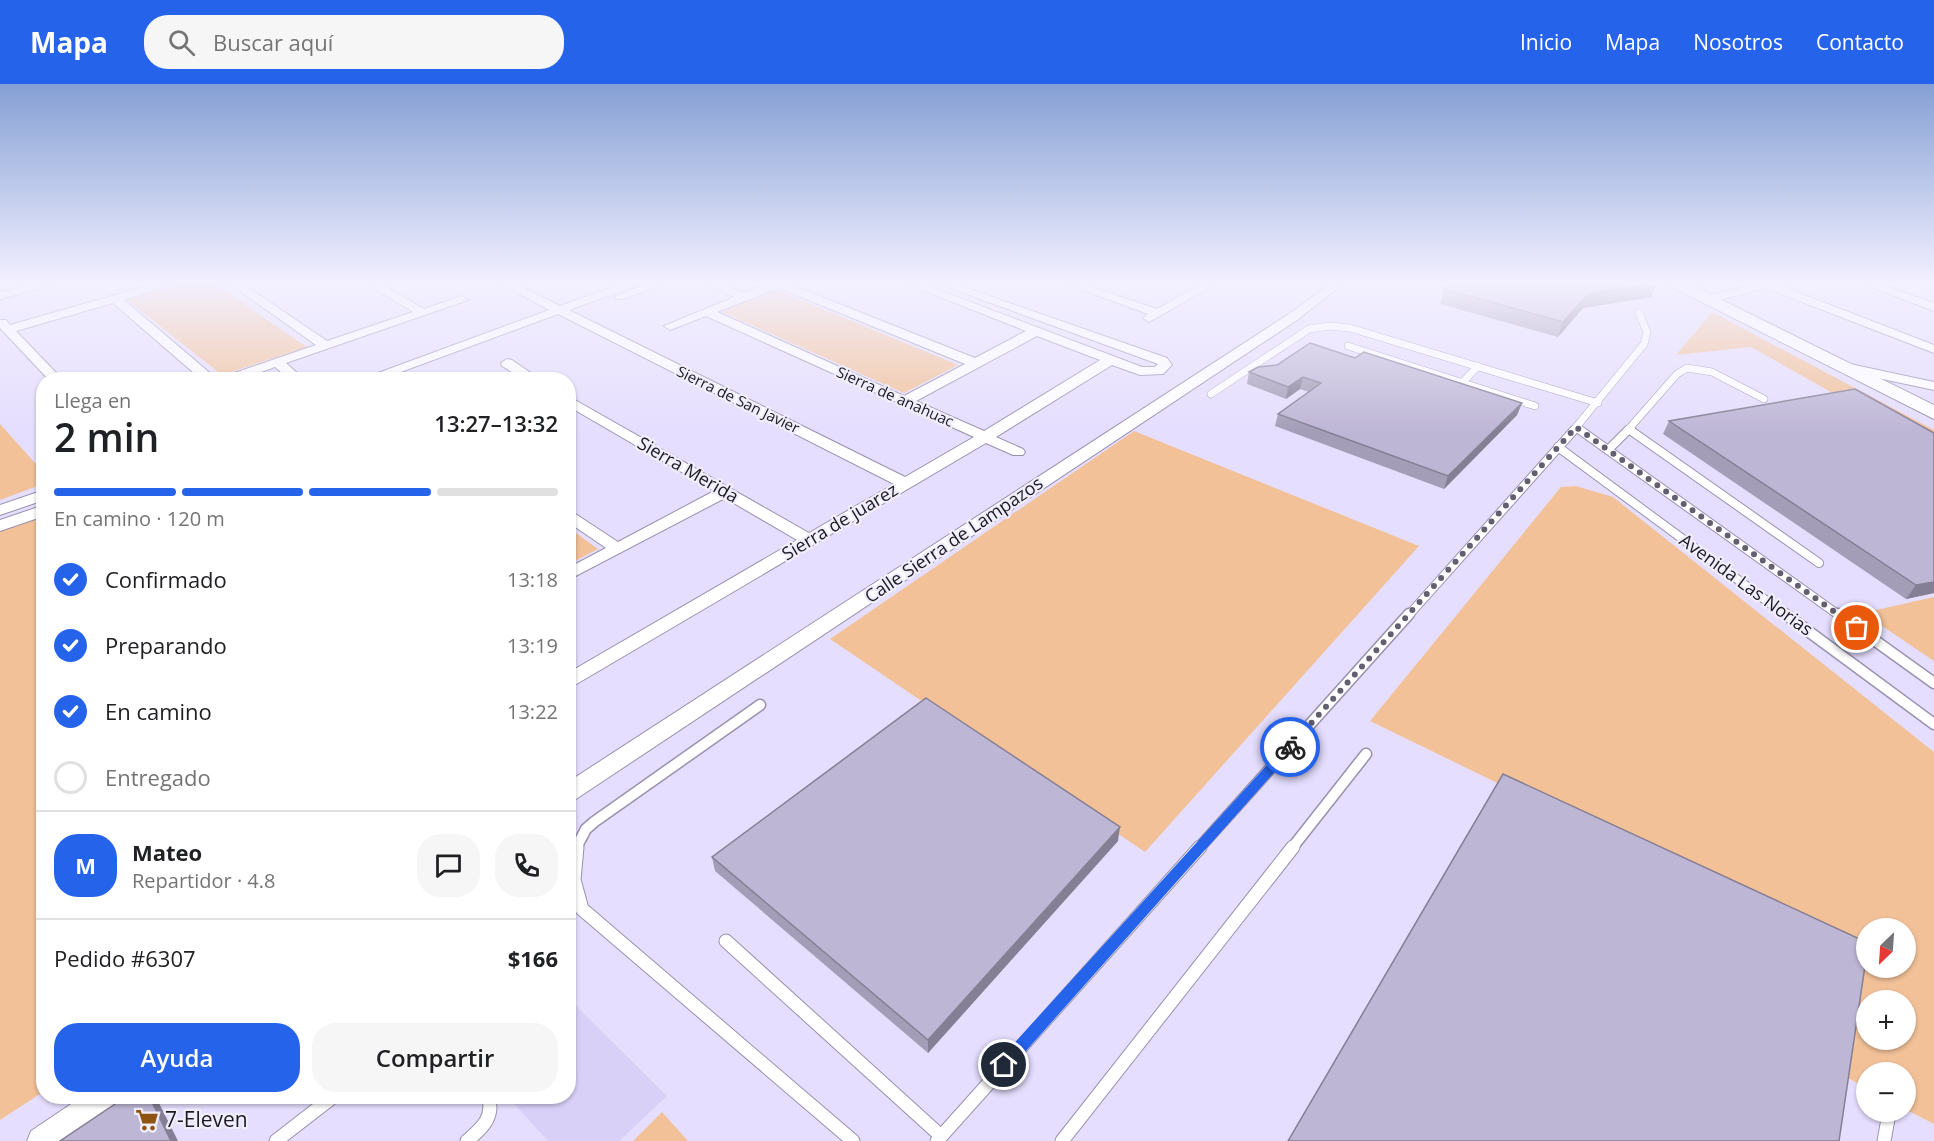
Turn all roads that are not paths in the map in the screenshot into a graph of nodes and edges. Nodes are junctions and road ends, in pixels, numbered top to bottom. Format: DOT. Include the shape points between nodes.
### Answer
graph roads {
  1 [pos="12,333"];
  2 [pos="156,333"];
  3 [pos="308,333"];
  4 [pos="363,333"];
  5 [pos="504,333"];
  6 [pos="513,333"];
  7 [pos="605,333"];
  8 [pos="754,333"];
  9 [pos="901,333"];
  10 [pos="1032,333"];
  11 [pos="1042,333"];
  12 [pos="1084,333"];
  13 [pos="1268,333"];
  14 [pos="1303,333"];
  15 [pos="1368,333"];
  16 [pos="1647,333"];
  17 [pos="1779,333"];
  18 [pos="1894,333"];
  19 [pos="326,346"];
  20 [pos="1348,346"];
  21 [pos="1934,349"];
  22 [pos="1110,360"];
  23 [pos="277,362"];
  24 [pos="507,363"];
  25 [pos="975,363"];
  26 [pos="1478,366"];
  27 [pos="1850,368"];
  28 [pos="49,372"];
  29 [pos="202,372"];
  30 [pos="247,372"];
  31 [pos="289,372"];
  32 [pos="389,372"];
  33 [pos="416,372"];
  34 [pos="522,372"];
  35 [pos="1463,382"];
  36 [pos="1934,386"];
  37 [pos="1211,394"];
  38 [pos="1764,399"];
  39 [pos="905,401"];
  40 [pos="1598,403"];
  41 [pos="576,404"];
  42 [pos="1535,406"];
  43 [pos="1934,412"];
  44 [pos="1576,427"];
  45 [pos="1629,429"];
  46 [pos="985,437"];
  47 [pos="1558,447"];
  48 [pos="1608,450"];
  49 [pos="1018,453"];
  50 [pos="905,483"];
  51 [pos="724,492"];
  52 [pos="36,498"];
  53 [pos="0,510"];
  54 [pos="36,513"];
  55 [pos="576,520"];
  56 [pos="0,526"];
  57 [pos="809,540"];
  58 [pos="618,549"];
  59 [pos="1819,563"];
  60 [pos="576,571"];
  61 [pos="576,677"];
  62 [pos="1934,683"];
  63 [pos="760,705"];
  64 [pos="1934,724"];
  65 [pos="1366,754"];
  66 [pos="576,788"];
  67 [pos="576,850"];
  68 [pos="576,894"];
  69 [pos="726,941"];
  70 [pos="96,1104"];
  71 [pos="324,1104"];
  72 [pos="489,1104"];
  73 [pos="1887,1122"];
  74 [pos="939,1138"];
  75 [pos="41,1141"];
  76 [pos="276,1141"];
  77 [pos="467,1141"];
  78 [pos="853,1141"];
  79 [pos="1062,1141"];
  80 [pos="1884,1141"];
  1 -- 28 [label="street"];
  2 -- 29 [label="street"];
  3 -- 19 [label="street"];
  4 -- 19 [label="street"];
  5 -- 32 [label="street"];
  6 -- 33 [label="street"];
  7 -- 50 [label="street, Sierra de San Javier"];
  8 -- 39 [label="street, Sierra de anahuac"];
  9 -- 25 [label="street"];
  10 -- 25 [label="street"];
  11 -- 22 [label="street"];
  12 -- 22 [label="street" via="1165,365 1149,372"];
  13 -- 66 [label="street, Calle Sierra de Lampazos"];
  14 -- 37 [label="lane"];
  15 -- 26 [label="lane"];
  16 -- 40 [label="lane" via="1644,344"];
  17 -- 27 [label="street"];
  18 -- 21 [label="street"];
  19 -- 23 [label="street"];
  20 -- 35 [label="lane"];
  22 -- 46 [label="street, Sierra de juarez"];
  23 -- 30 [label="street"];
  23 -- 31 [label="street"];
  24 -- 34 [label="street"];
  25 -- 39 [label="street"];
  26 -- 35 [label="lane"];
  26 -- 40 [label="lane"];
  27 -- 36 [label="street"];
  27 -- 43 [label="street"];
  35 -- 42 [label="lane"];
  38 -- 45 [label="lane" via="1712,372 1687,368 1677,374"];
  39 -- 46 [label="street, Sierra de anahuac"];
  40 -- 44 [label="lane"];
  41 -- 51 [label="street, Sierra Merida"];
  44 -- 47 [label="lane"];
  44 -- 48 [label="lane, Avenida Las Norias"];
  45 -- 48 [label="lane"];
  45 -- 59 [label="lane"];
  46 -- 49 [label="street, Sierra de anahuac"];
  46 -- 50 [label="street, Sierra de juarez"];
  47 -- 64 [label="lane, Avenida Las Norias"];
  47 -- 74 [label="lane"];
  48 -- 62 [label="lane, Avenida Las Norias"];
  50 -- 57 [label="street, Sierra de juarez"];
  51 -- 57 [label="street, Sierra Merida"];
  51 -- 58 [label="street"];
  52 -- 53 [label="street"];
  54 -- 56 [label="street"];
  55 -- 58 [label="street"];
  57 -- 61 [label="street, Sierra de juarez"];
  58 -- 60 [label="street"];
  63 -- 67 [label="lane" via="608,811 586,829"];
  65 -- 79 [label="lane"];
  68 -- 78 [label="lane" via="582,909"];
  69 -- 74 [label="lane"];
  70 -- 75 [label="street"];
  71 -- 76 [label="lane"];
  72 -- 77 [label="lane" via="488,1121"];
  73 -- 80 [label="lane"];
}
